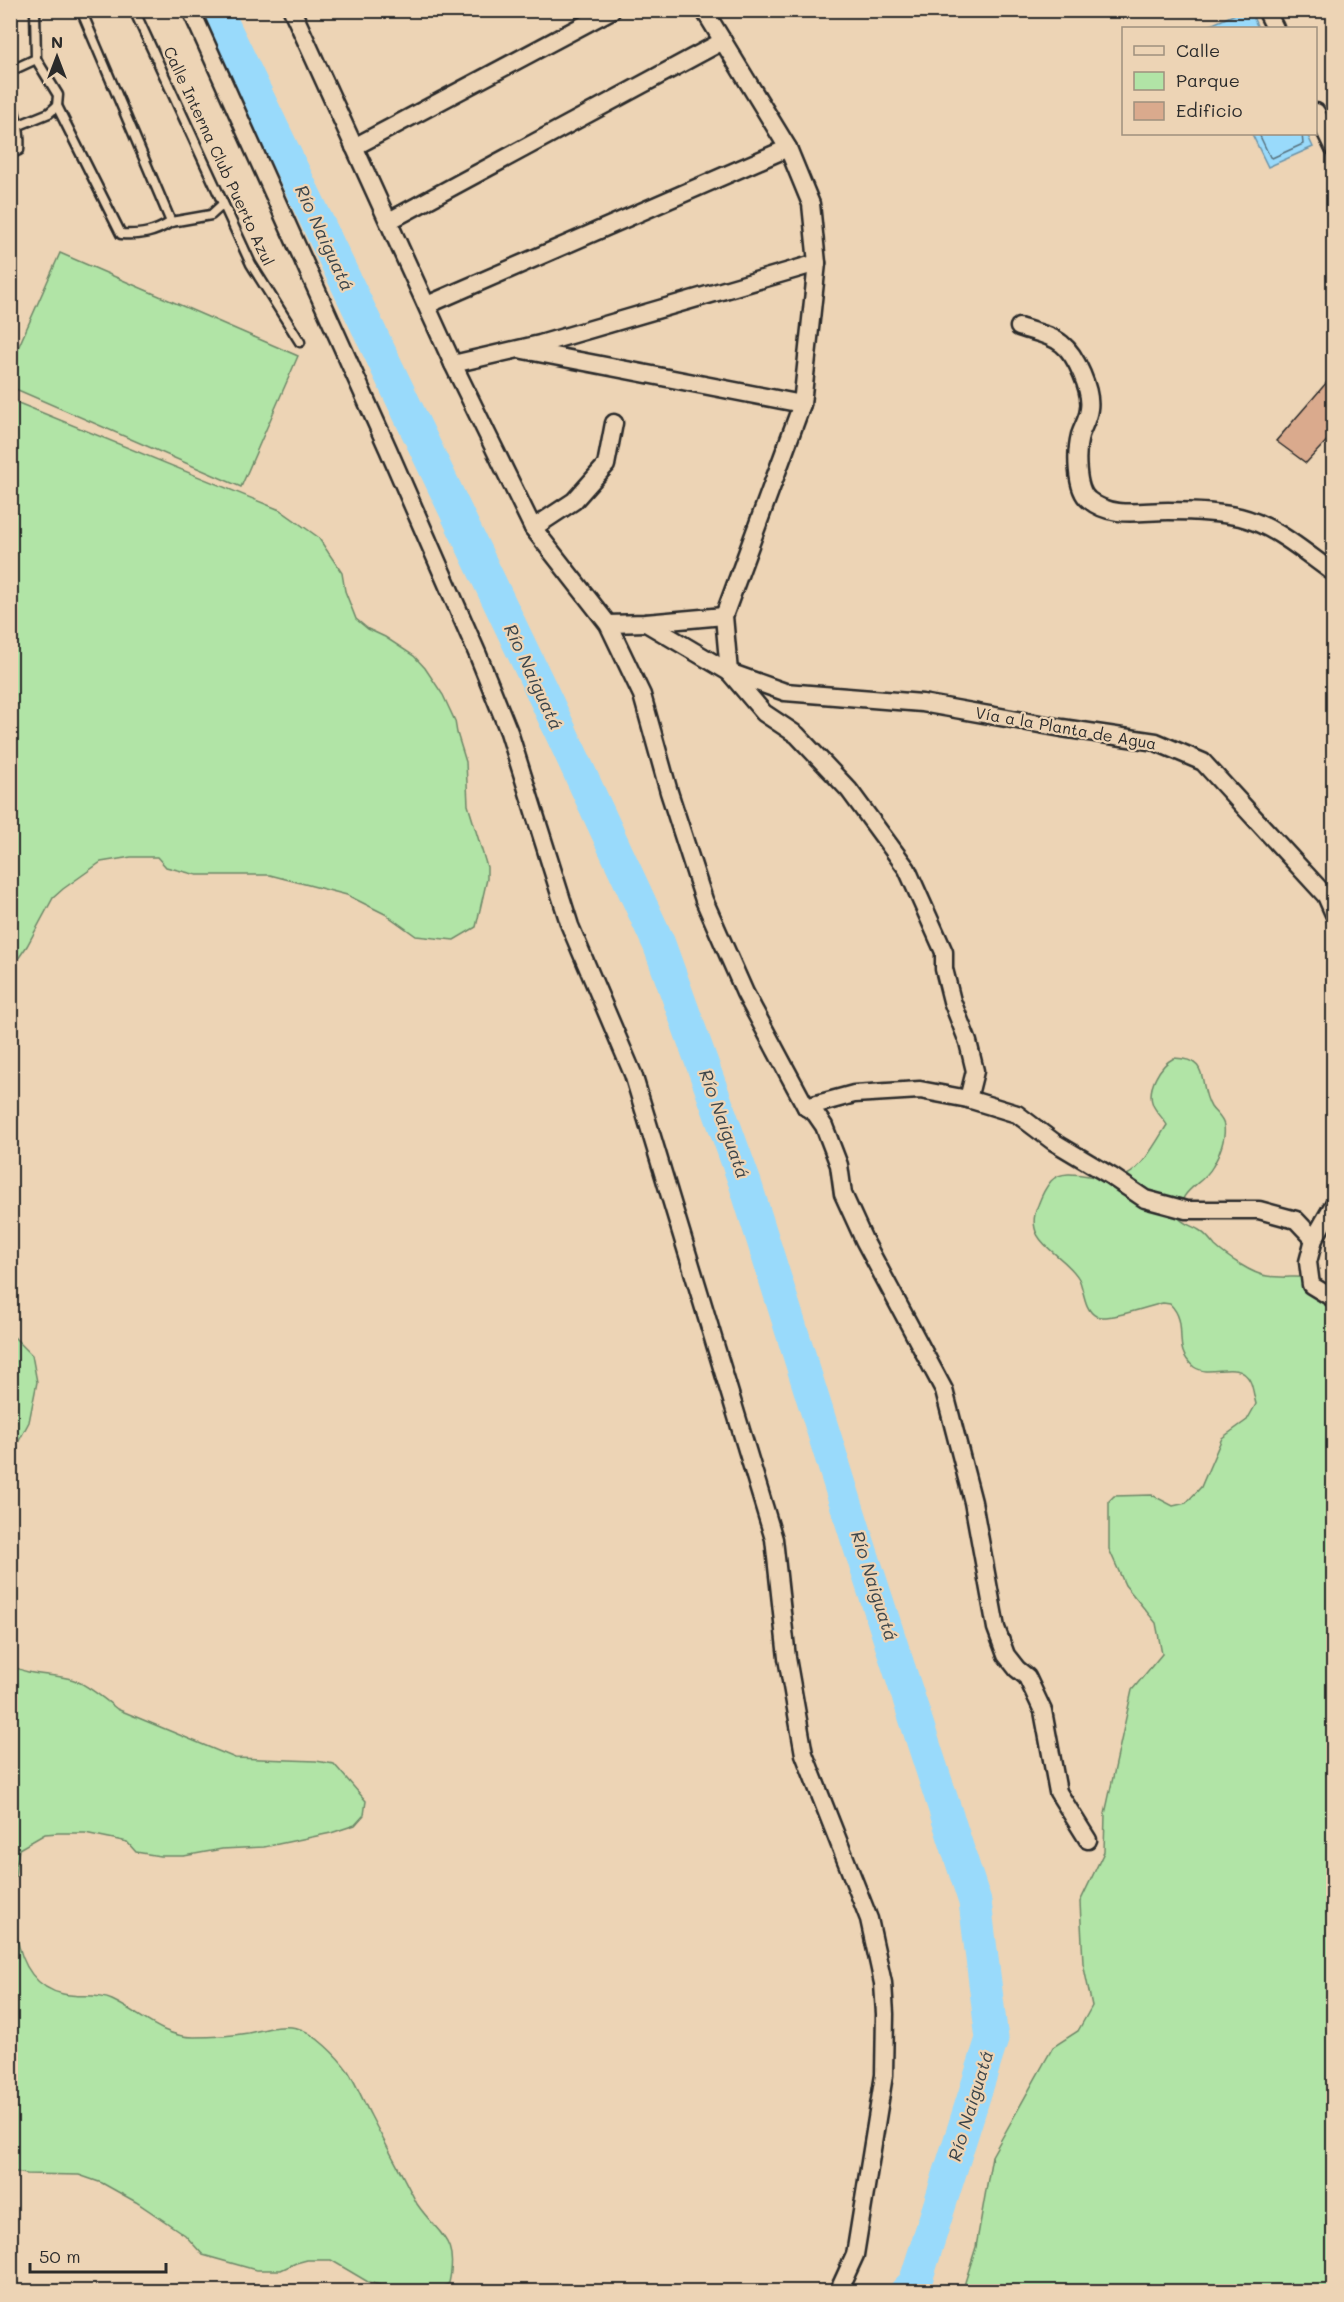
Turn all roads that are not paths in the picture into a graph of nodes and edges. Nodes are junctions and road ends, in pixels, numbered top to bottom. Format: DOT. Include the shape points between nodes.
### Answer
graph roads {
  1 [pos="35,10"];
  2 [pos="81,10"];
  3 [pos="134,10"];
  4 [pos="191,10"];
  5 [pos="292,10"];
  6 [pos="612,10"];
  7 [pos="704,10"];
  8 [pos="1266,10"];
  9 [pos="1274,27"];
  10 [pos="723,41"];
  11 [pos="36,59"];
  12 [pos="10,72"];
  13 [pos="10,96"];
  14 [pos="57,106"];
  15 [pos="1317,114"];
  16 [pos="17,126"];
  17 [pos="354,147"];
  18 [pos="788,148"];
  19 [pos="1334,149"];
  20 [pos="10,154"];
  21 [pos="223,204"];
  22 [pos="389,221"];
  23 [pos="171,222"];
  24 [pos="817,263"];
  25 [pos="427,305"];
  26 [pos="1020,327"];
  27 [pos="300,342"];
  28 [pos="518,349"];
  29 [pos="453,364"];
  30 [pos="802,404"];
  31 [pos="614,423"];
  32 [pos="533,528"];
  33 [pos="1334,573"];
  34 [pos="724,616"];
  35 [pos="646,623"];
  36 [pos="608,624"];
  37 [pos="729,672"];
  38 [pos="1334,914"];
  39 [pos="968,1098"];
  40 [pos="806,1107"];
  41 [pos="1334,1204"];
  42 [pos="1314,1239"];
  43 [pos="1334,1299"];
  44 [pos="1088,1840"];
  45 [pos="838,2292"];
  1 -- 11 [label="lane"];
  2 -- 23 [label="lane"];
  3 -- 21 [label="lane, Calle Interna Club Puerto Azul"];
  4 -- 45 [label="street" via="388,449 509,732 570,926 633,1074 774,1539 787,1658 804,1754 869,1919 883,1983 884,2074 855,2255"];
  5 -- 17 [label="street"];
  6 -- 17 [label="street"];
  7 -- 10 [label="street"];
  8 -- 9 [label="street"];
  10 -- 18 [label="street"];
  10 -- 22 [label="street"];
  11 -- 12 [label="lane"];
  11 -- 14 [label="lane" via="57,95"];
  13 -- 16 [label="lane"];
  14 -- 16 [label="lane"];
  14 -- 23 [label="lane" via="121,234 144,235"];
  15 -- 19 [label="street"];
  16 -- 20 [label="lane" via="21,133 18,150"];
  17 -- 22 [label="street"];
  18 -- 24 [label="street" via="811,204"];
  18 -- 25 [label="street"];
  21 -- 23 [label="lane" via="211,215"];
  21 -- 27 [label="lane, Calle Interna Club Puerto Azul" via="251,264"];
  22 -- 25 [label="street"];
  24 -- 28 [label="street"];
  24 -- 30 [label="street"];
  25 -- 29 [label="street"];
  26 -- 33 [label="street" via="1063,344 1082,375 1090,407 1080,435 1078,464 1080,485 1089,500 1124,513 1186,511 1240,517 1282,536"];
  28 -- 29 [label="street"];
  28 -- 30 [label="street"];
  29 -- 32 [label="street"];
  30 -- 34 [label="street"];
  31 -- 32 [label="street" via="606,465 574,501"];
  32 -- 36 [label="street"];
  34 -- 35 [label="street"];
  34 -- 37 [label="street"];
  35 -- 36 [label="street"];
  35 -- 37 [label="street"];
  36 -- 40 [label="street" via="642,695 704,900 745,993"];
  37 -- 38 [label="street, Vía a la Planta de Agua" via="785,692 922,704 1155,742 1203,762 1326,896"];
  37 -- 39 [label="street" via="764,713 797,735 849,790 907,869 944,952 952,1001 975,1071"];
  39 -- 40 [label="street" via="920,1090 854,1094"];
  39 -- 42 [label="street" via="1017,1114 1145,1199 1186,1210 1259,1210 1296,1220"];
  40 -- 44 [label="street" via="824,1126 843,1194 944,1390 973,1502 996,1628 1006,1655 1027,1677 1043,1711 1058,1792"];
  41 -- 42 [label="street"];
  42 -- 43 [label="street" via="1308,1262 1311,1285"];
}
